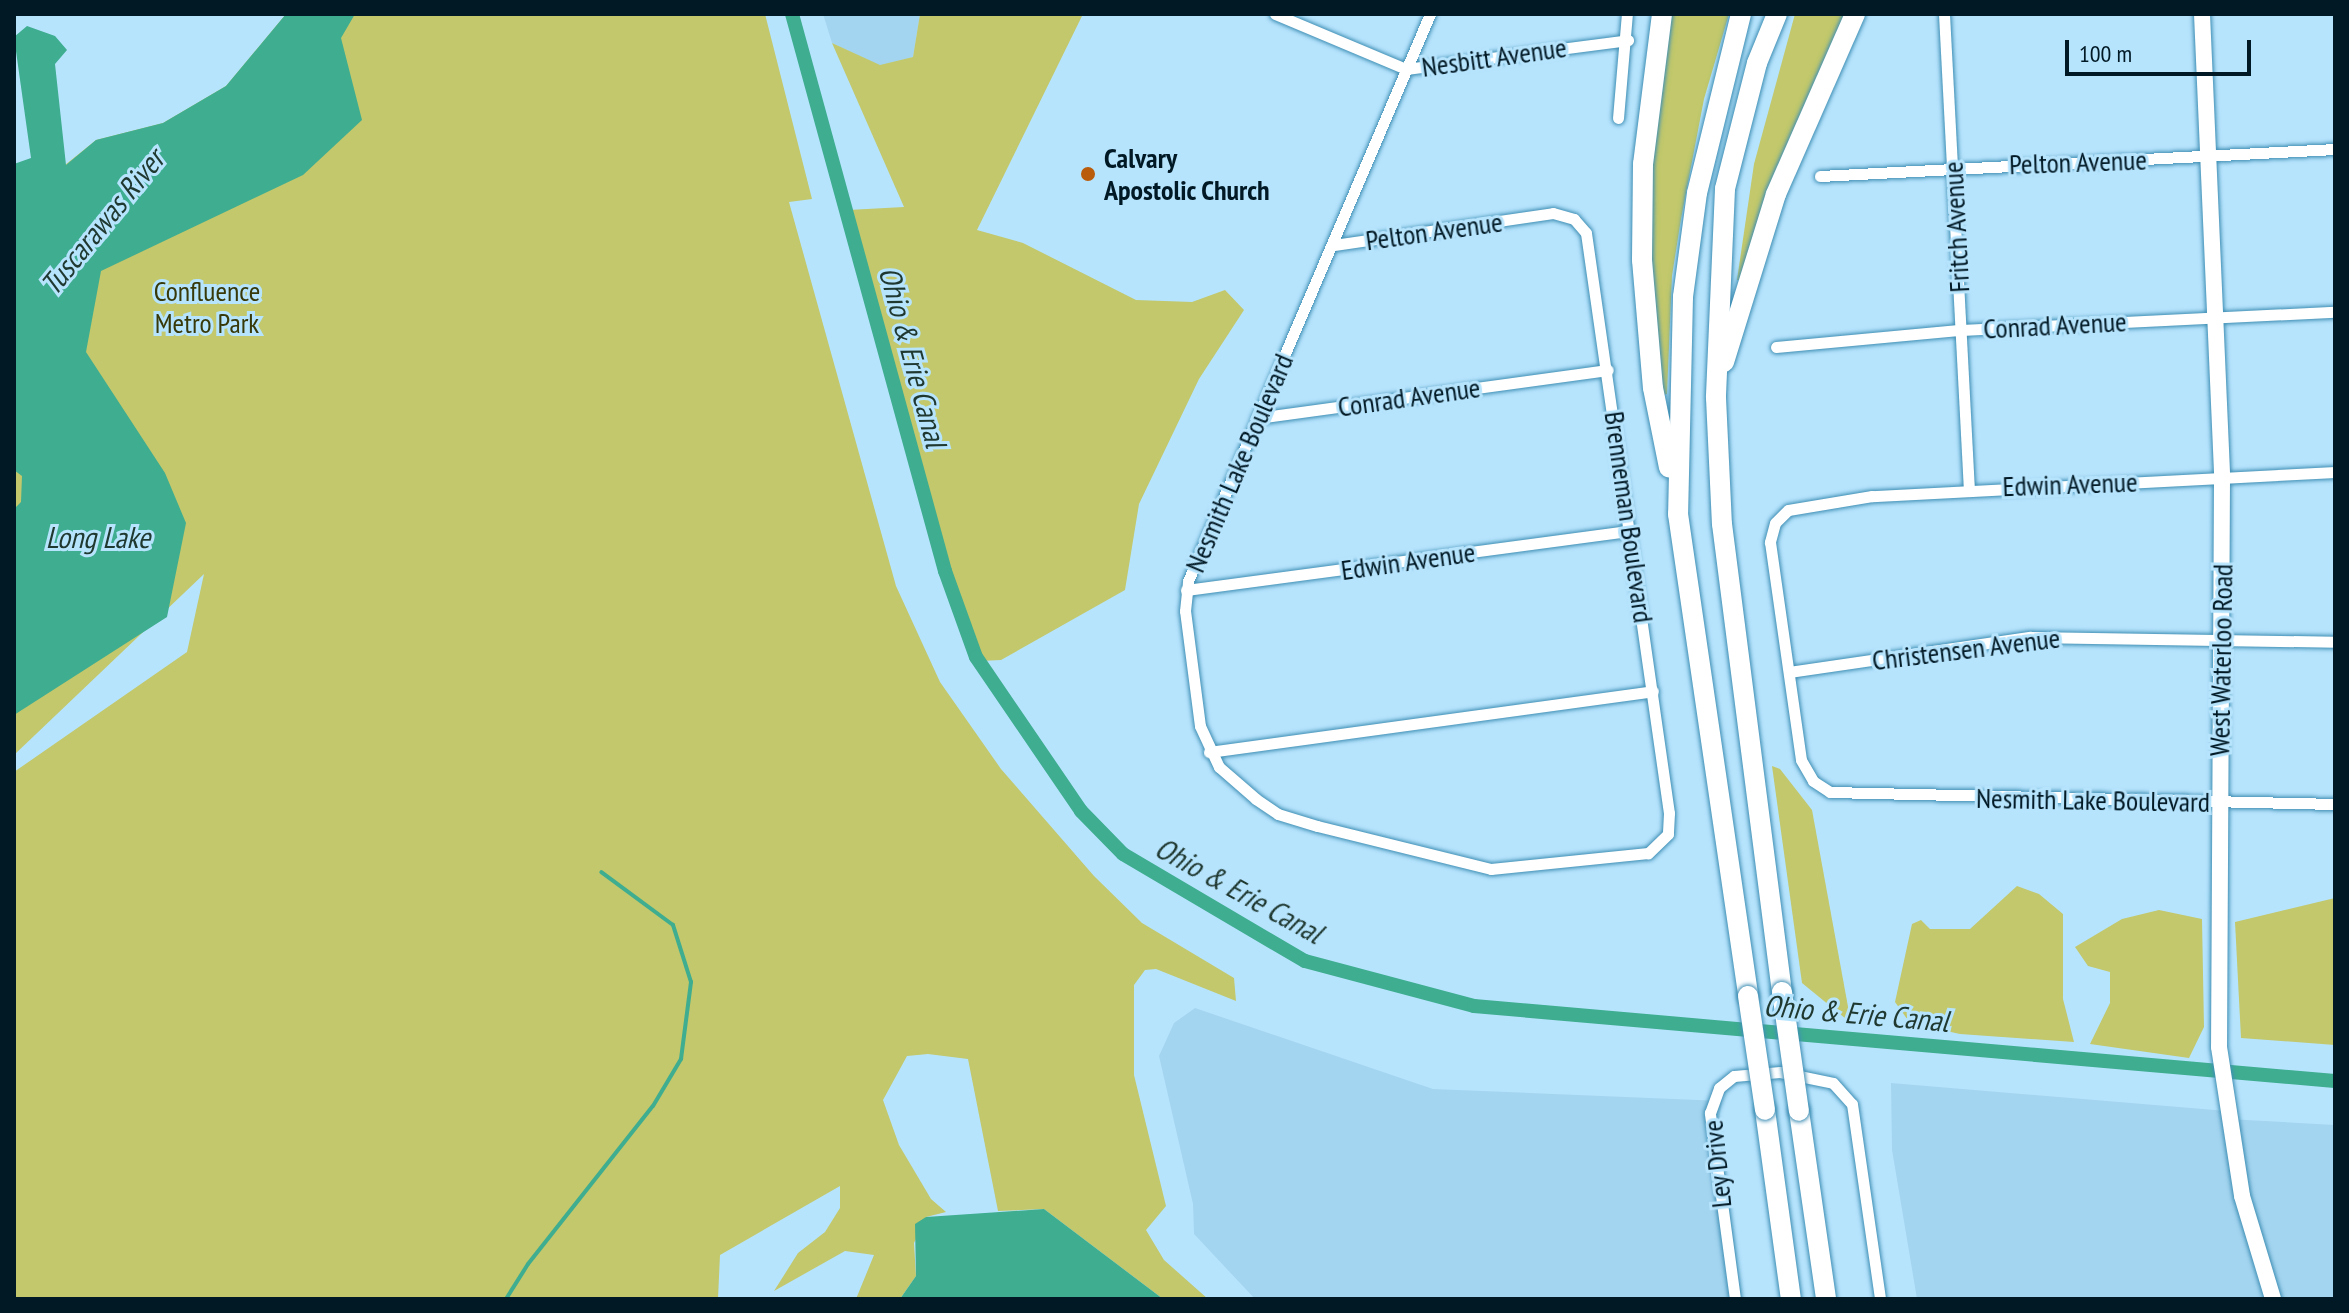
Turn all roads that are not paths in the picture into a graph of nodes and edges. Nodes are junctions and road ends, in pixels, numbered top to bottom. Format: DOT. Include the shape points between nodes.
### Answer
graph roads {
  1 [pos="1275,14"];
  2 [pos="1430,14"];
  3 [pos="1627,14"];
  4 [pos="1662,14"];
  5 [pos="1741,14"];
  6 [pos="1777,14"];
  7 [pos="1855,14"];
  8 [pos="1944,14"];
  9 [pos="2202,14"];
  10 [pos="1628,40"];
  11 [pos="1406,69"];
  12 [pos="1618,118"];
  13 [pos="2335,149"];
  14 [pos="2208,158"];
  15 [pos="1953,166"];
  16 [pos="1820,176"];
  17 [pos="1580,224"];
  18 [pos="1334,245"];
  19 [pos="2335,312"];
  20 [pos="2215,319"];
  21 [pos="1961,330"];
  22 [pos="1776,347"];
  23 [pos="1608,370"];
  24 [pos="1716,389"];
  25 [pos="1257,418"];
  26 [pos="2335,472"];
  27 [pos="2222,480"];
  28 [pos="1969,487"];
  29 [pos="1678,514"];
  30 [pos="1630,531"];
  31 [pos="1186,590"];
  32 [pos="2222,640"];
  33 [pos="2335,642"];
  34 [pos="1789,672"];
  35 [pos="1653,691"];
  36 [pos="1209,752"];
  37 [pos="2219,802"];
  38 [pos="2335,804"];
  39 [pos="1669,813"];
  40 [pos="1735,1299"];
  41 [pos="1791,1299"];
  42 [pos="1826,1299"];
  43 [pos="1880,1299"];
  44 [pos="2273,1299"];
  1 -- 11 [label="street, Nesbitt Avenue"];
  2 -- 11 [label="street, Nesmith Lake Boulevard"];
  3 -- 10 [label="street"];
  4 -- 29 [label="highway" via="1643,164 1642,260 1653,388"];
  5 -- 29 [label="highway" via="1697,193 1683,297"];
  6 -- 24 [label="highway" via="1757,63 1725,189"];
  7 -- 24 [label="highway" via="1776,194"];
  8 -- 15 [label="street, Fritch Avenue"];
  9 -- 14 [label="main road, West Waterloo Road"];
  10 -- 11 [label="street, Nesbitt Avenue"];
  10 -- 12 [label="street"];
  11 -- 18 [label="street, Nesmith Lake Boulevard"];
  13 -- 14 [label="street, Pelton Avenue"];
  14 -- 15 [label="street, Pelton Avenue"];
  14 -- 20 [label="main road, West Waterloo Road"];
  15 -- 16 [label="street, Pelton Avenue"];
  15 -- 21 [label="street, Fritch Avenue"];
  17 -- 18 [label="street, Pelton Avenue" via="1553,213"];
  17 -- 23 [label="street, Brenneman Boulevard" via="1588,240"];
  18 -- 25 [label="street, Nesmith Lake Boulevard"];
  19 -- 20 [label="street, Conrad Avenue"];
  20 -- 21 [label="street, Conrad Avenue"];
  20 -- 27 [label="main road, West Waterloo Road"];
  21 -- 22 [label="street, Conrad Avenue"];
  21 -- 28 [label="street, Fritch Avenue"];
  23 -- 25 [label="street, Conrad Avenue"];
  23 -- 30 [label="street, Brenneman Boulevard"];
  24 -- 42 [label="highway, bridge" via="1722,524"];
  25 -- 31 [label="street, Nesmith Lake Boulevard"];
  26 -- 27 [label="street, Edwin Avenue"];
  27 -- 28 [label="street, Edwin Avenue"];
  27 -- 32 [label="main road, West Waterloo Road"];
  28 -- 34 [label="street, Edwin Avenue" via="1807,505 1779,517 1771,534"];
  29 -- 41 [label="highway, bridge"];
  30 -- 31 [label="street, Edwin Avenue"];
  30 -- 35 [label="street, Brenneman Boulevard"];
  31 -- 36 [label="street, Nesmith Lake Boulevard" via="1198,714"];
  32 -- 33 [label="street, Christensen Avenue"];
  32 -- 34 [label="street, Christensen Avenue" via="2030,637"];
  32 -- 37 [label="main road, West Waterloo Road"];
  34 -- 37 [label="street, Nesmith Lake Boulevard" via="1805,771 1819,787 1850,796"];
  35 -- 36 [label="street"];
  35 -- 39 [label="street, Brenneman Boulevard"];
  36 -- 39 [label="street, Nesmith Lake Boulevard" via="1219,767 1278,814 1466,866 1539,867 1640,855 1664,841"];
  37 -- 38 [label="street, Nesmith Lake Boulevard"];
  37 -- 44 [label="main road, West Waterloo Road" via="2219,1047 2224,1094 2242,1196"];
  40 -- 43 [label="street, Ley Drive" via="1714,1156 1713,1099 1734,1076 1780,1072 1833,1083 1852,1104"];
}
